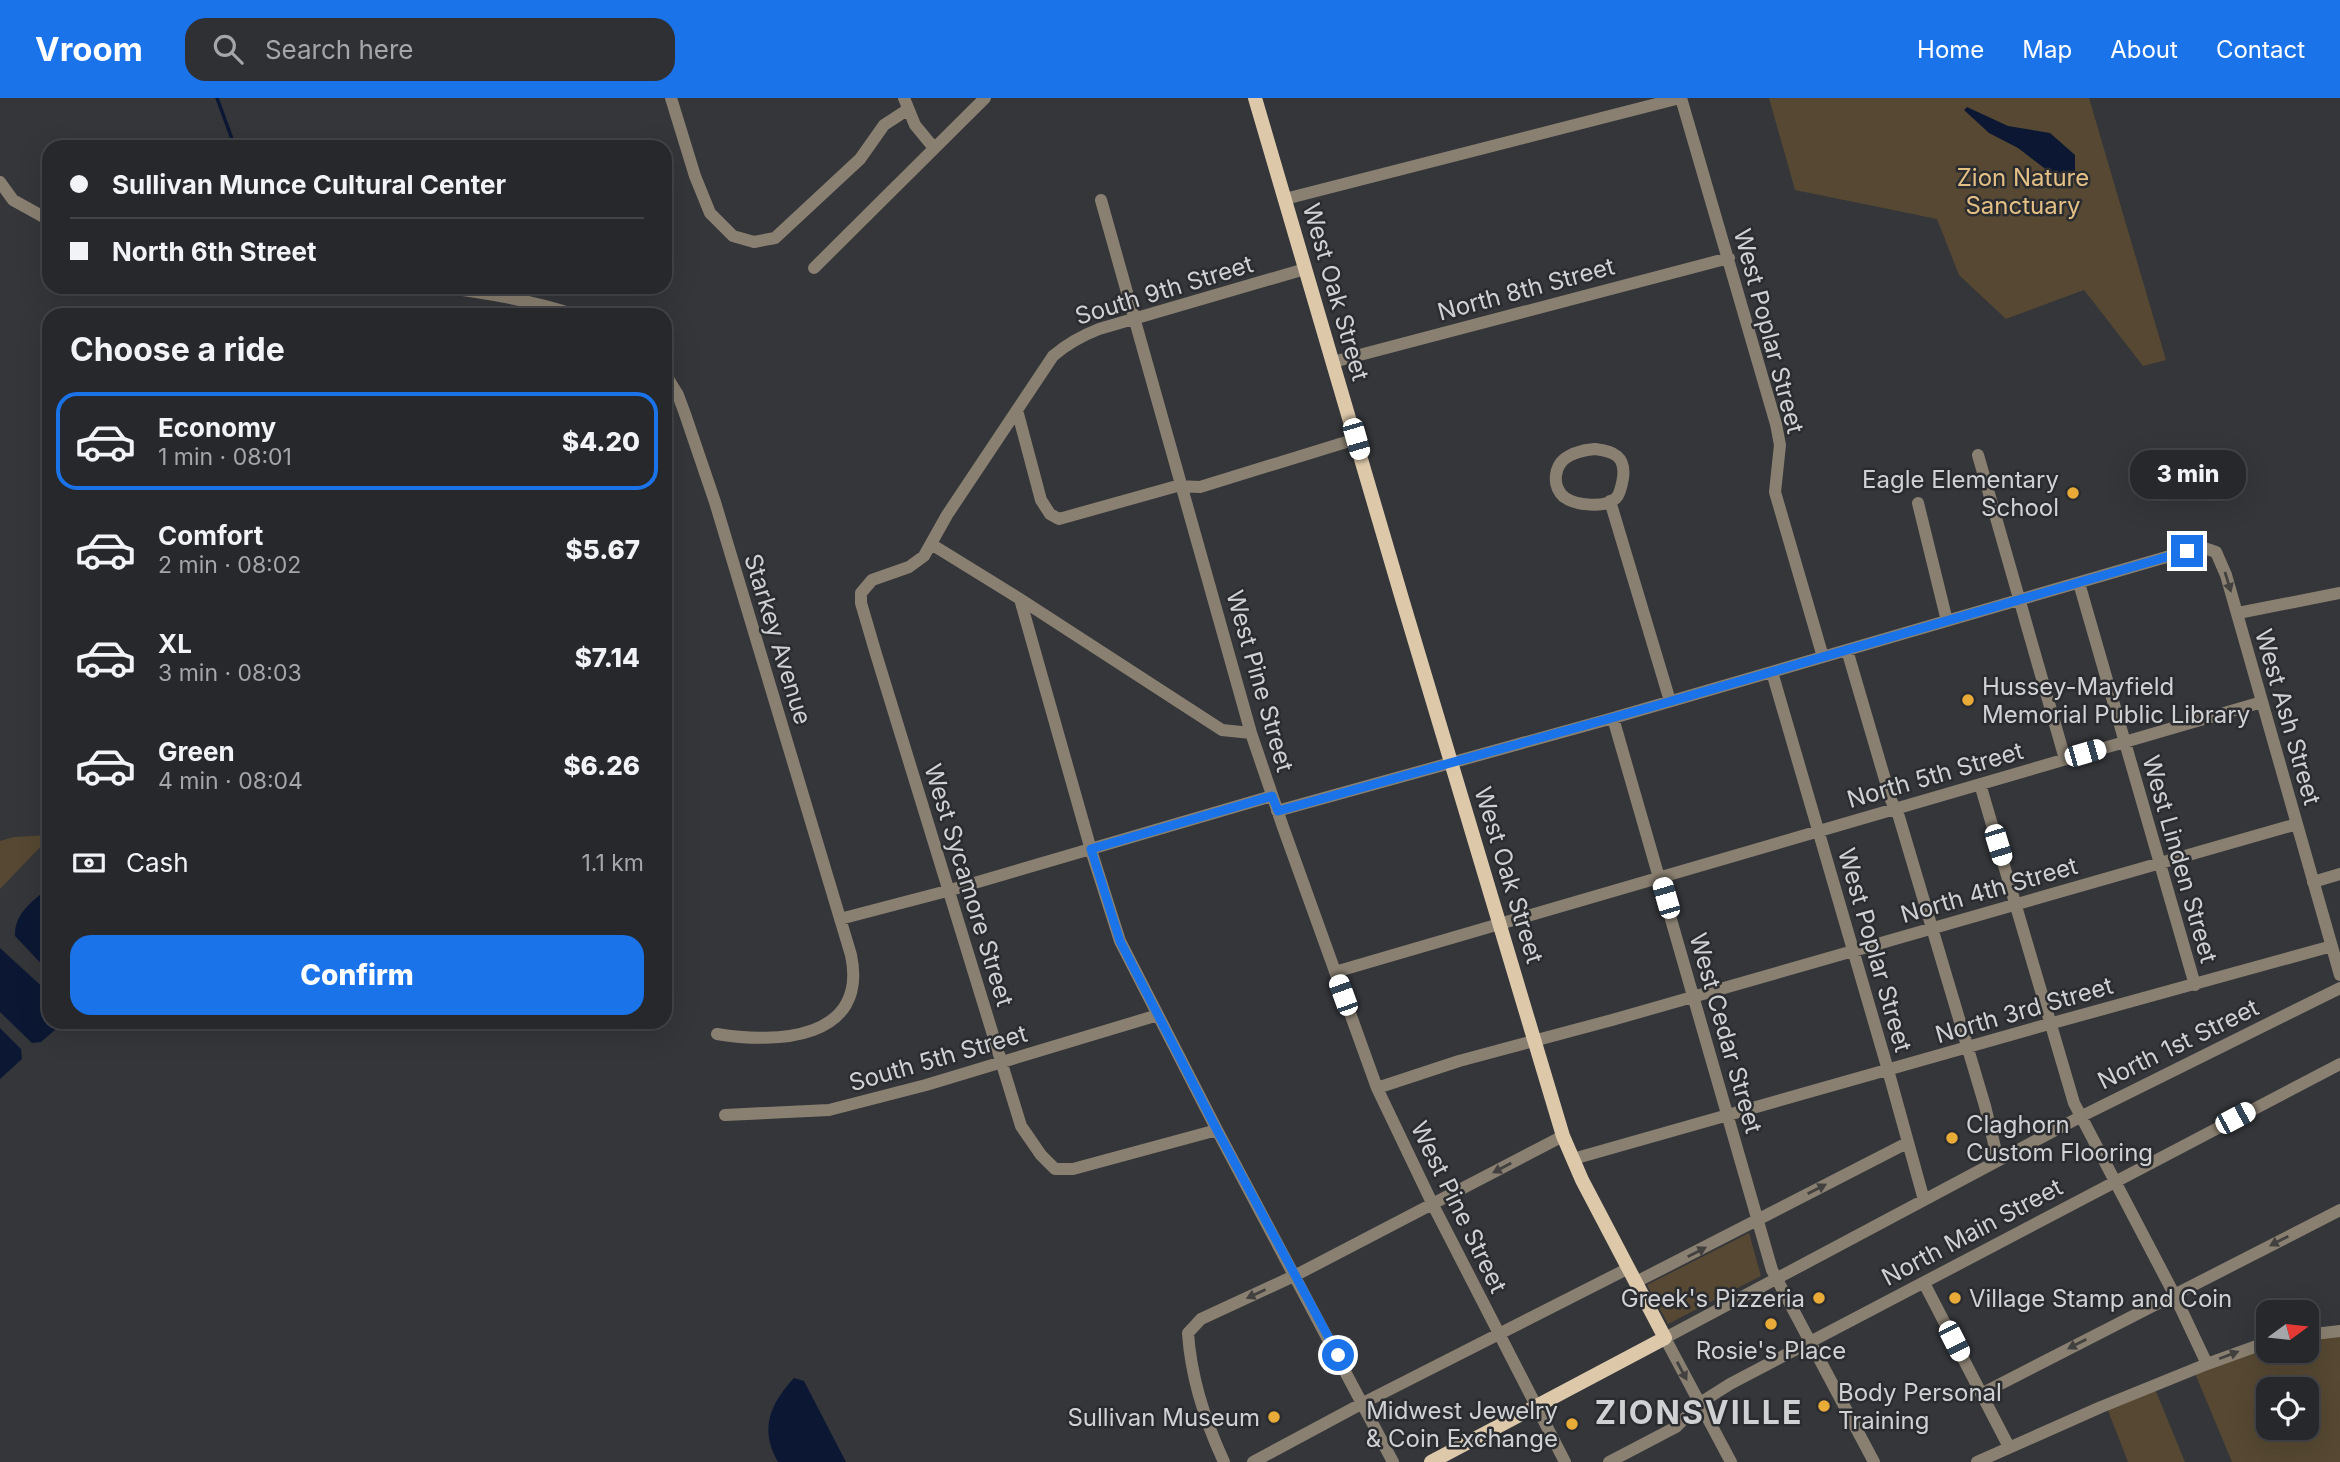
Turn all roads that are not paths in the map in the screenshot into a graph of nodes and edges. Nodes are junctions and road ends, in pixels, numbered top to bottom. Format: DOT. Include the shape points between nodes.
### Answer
graph roads {
  1 [pos="671,98"];
  2 [pos="985,98"];
  3 [pos="1255,98"];
  4 [pos="1680,98"];
  5 [pos="906,104"];
  6 [pos="934,148"];
  7 [pos="0,182"];
  8 [pos="1101,200"];
  9 [pos="1285,200"];
  10 [pos="42,216"];
  11 [pos="1729,258"];
  12 [pos="814,268"];
  13 [pos="1305,269"];
  14 [pos="501,294"];
  15 [pos="555,308"];
  16 [pos="1135,320"];
  17 [pos="1333,362"];
  18 [pos="672,385"];
  19 [pos="1017,410"];
  20 [pos="1356,439"];
  21 [pos="1978,455"];
  22 [pos="1184,486"];
  23 [pos="1610,501"];
  24 [pos="1918,503"];
  25 [pos="931,544"];
  26 [pos="2079,583"];
  27 [pos="2340,593"];
  28 [pos="1020,598"];
  29 [pos="2020,600"];
  30 [pos="861,603"];
  31 [pos="2238,613"];
  32 [pos="1947,621"];
  33 [pos="1847,650"];
  34 [pos="1823,657"];
  35 [pos="1772,672"];
  36 [pos="1670,701"];
  37 [pos="2262,702"];
  38 [pos="1613,718"];
  39 [pos="1251,733"];
  40 [pos="2125,742"];
  41 [pos="2065,759"];
  42 [pos="1451,762"];
  43 [pos="1980,784"];
  44 [pos="1272,796"];
  45 [pos="1895,809"];
  46 [pos="1278,811"];
  47 [pos="2297,824"];
  48 [pos="1818,831"];
  49 [pos="1091,849"];
  50 [pos="2160,864"];
  51 [pos="2340,874"];
  52 [pos="1659,876"];
  53 [pos="2313,882"];
  54 [pos="947,891"];
  55 [pos="2016,904"];
  56 [pos="840,919"];
  57 [pos="1500,923"];
  58 [pos="1932,929"];
  59 [pos="2332,946"];
  60 [pos="1853,951"];
  61 [pos="1335,972"];
  62 [pos="2340,975"];
  63 [pos="2195,985"];
  64 [pos="2340,988"];
  65 [pos="1694,995"];
  66 [pos="1158,1015"];
  67 [pos="2049,1024"];
  68 [pos="717,1034"];
  69 [pos="1535,1042"];
  70 [pos="1966,1048"];
  71 [pos="1000,1063"];
  72 [pos="2340,1064"];
  73 [pos="1888,1070"];
  74 [pos="1377,1088"];
  75 [pos="725,1115"];
  76 [pos="1727,1115"];
  77 [pos="2080,1117"];
  78 [pos="1217,1130"];
  79 [pos="1563,1136"];
  80 [pos="1907,1143"];
  81 [pos="1573,1159"];
  82 [pos="1998,1160"];
  83 [pos="2115,1181"];
  84 [pos="1924,1200"];
  85 [pos="1433,1205"];
  86 [pos="2340,1210"];
  87 [pos="1757,1221"];
  88 [pos="1629,1268"];
  89 [pos="1296,1275"];
  90 [pos="1777,1279"];
  91 [pos="1636,1282"];
  92 [pos="1924,1283"];
  93 [pos="2174,1294"];
  94 [pos="2340,1331"];
  95 [pos="2319,1333"];
  96 [pos="1499,1334"];
  97 [pos="1665,1338"];
  98 [pos="1810,1341"];
  99 [pos="2256,1346"];
  100 [pos="2207,1364"];
  101 [pos="1981,1394"];
  102 [pos="1363,1403"];
  103 [pos="1700,1403"];
  104 [pos="1535,1407"];
  105 [pos="2009,1447"];
  106 [pos="1224,1462"];
  107 [pos="1252,1462"];
  108 [pos="1394,1462"];
  109 [pos="1431,1462"];
  110 [pos="1565,1462"];
  111 [pos="1609,1462"];
  112 [pos="1731,1462"];
  113 [pos="1874,1462"];
  114 [pos="1978,1462"];
  1 -- 5 [label="street" via="710,214 733,236 754,243 775,238 791,224 860,159"];
  2 -- 6 [label="street"];
  3 -- 9 [label="main road, West Oak Street"];
  4 -- 9 [label="street"];
  4 -- 11 [label="street, West Poplar Street"];
  5 -- 6 [label="street" via="915,125"];
  6 -- 12 [label="street"];
  7 -- 10 [label="street" via="13,200"];
  8 -- 16 [label="street, West Pine Street"];
  9 -- 13 [label="main road, West Oak Street"];
  11 -- 17 [label="street, North 8th Street"];
  11 -- 34 [label="street, West Poplar Street" via="1776,424 1780,445 1775,492"];
  13 -- 16 [label="street, South 9th Street"];
  13 -- 17 [label="main road, West Oak Street"];
  14 -- 15 [label="street"];
  16 -- 19 [label="street, South 9th Street" via="1066,344"];
  16 -- 22 [label="street, West Pine Street"];
  17 -- 20 [label="main road, West Oak Street"];
  18 -- 56 [label="street, Starkey Avenue" via="711,491"];
  19 -- 22 [label="street" via="1041,500 1059,519"];
  19 -- 25 [label="street, South 9th Street"];
  20 -- 22 [label="street" via="1200,487"];
  20 -- 42 [label="main road, West Oak Street"];
  21 -- 29 [label="street"];
  22 -- 39 [label="street, West Pine Street"];
  23 -- 23 [label="street" via="1622,483 1620,458 1611,451 1595,449 1566,457 1555,477 1564,496 1587,504"];
  23 -- 36 [label="street"];
  24 -- 32 [label="street"];
  25 -- 28 [label="street"];
  25 -- 30 [label="street, South 9th Street" via="917,562 872,580 861,593"];
  26 -- 29 [label="street"];
  26 -- 31 [label="street, West Ash Street, one-way" via="2196,548 2210,549 2216,552"];
  26 -- 40 [label="street, West Linden Street"];
  27 -- 31 [label="street"];
  28 -- 39 [label="street" via="1222,730"];
  28 -- 49 [label="street"];
  29 -- 32 [label="street"];
  29 -- 41 [label="street"];
  30 -- 54 [label="street, West Sycamore Street"];
  31 -- 37 [label="street, West Ash Street"];
  32 -- 33 [label="street"];
  33 -- 34 [label="street"];
  33 -- 45 [label="street"];
  34 -- 35 [label="street"];
  35 -- 36 [label="street"];
  35 -- 48 [label="street, West Poplar Street"];
  36 -- 38 [label="street"];
  37 -- 40 [label="street, North 5th Street"];
  37 -- 47 [label="street, West Ash Street"];
  38 -- 42 [label="street"];
  38 -- 52 [label="street, West Cedar Street"];
  39 -- 44 [label="street, West Pine Street"];
  40 -- 41 [label="street, North 5th Street"];
  40 -- 50 [label="street, West Linden Street"];
  41 -- 43 [label="street, North 5th Street"];
  42 -- 46 [label="street"];
  42 -- 57 [label="main road, West Oak Street"];
  43 -- 45 [label="street, North 5th Street"];
  43 -- 55 [label="street"];
  44 -- 46 [label="street, West Pine Street"];
  44 -- 49 [label="street"];
  45 -- 48 [label="street, North 5th Street"];
  45 -- 58 [label="street"];
  46 -- 61 [label="street, West Pine Street"];
  47 -- 50 [label="street, North 4th Street"];
  47 -- 53 [label="street, West Ash Street"];
  48 -- 52 [label="street, North 5th Street"];
  48 -- 60 [label="street, West Poplar Street"];
  49 -- 54 [label="street"];
  49 -- 66 [label="street" via="1120,941"];
  50 -- 55 [label="street, North 4th Street"];
  50 -- 63 [label="street, West Linden Street"];
  51 -- 53 [label="street"];
  52 -- 57 [label="street"];
  52 -- 65 [label="street, West Cedar Street"];
  53 -- 59 [label="street, West Ash Street"];
  54 -- 56 [label="street"];
  54 -- 71 [label="street, West Sycamore Street"];
  55 -- 58 [label="street, North 4th Street"];
  55 -- 67 [label="street"];
  56 -- 68 [label="street, Starkey Avenue" via="855,983 841,1014 805,1033 748,1040"];
  57 -- 61 [label="street"];
  57 -- 69 [label="main road, West Oak Street"];
  58 -- 60 [label="street, North 4th Street"];
  58 -- 70 [label="street"];
  59 -- 62 [label="street, West Ash Street"];
  59 -- 63 [label="street, North 3rd Street"];
  60 -- 65 [label="street, North 4th Street"];
  60 -- 73 [label="street, West Poplar Street"];
  61 -- 74 [label="street, West Pine Street"];
  63 -- 67 [label="street, North 3rd Street"];
  64 -- 77 [label="street, North 1st Street"];
  65 -- 69 [label="street, North 4th Street"];
  65 -- 76 [label="street, West Cedar Street"];
  66 -- 71 [label="street, South 5th Street"];
  66 -- 78 [label="street"];
  67 -- 70 [label="street, North 3rd Street"];
  67 -- 77 [label="street"];
  69 -- 74 [label="street, North 4th Street"];
  69 -- 79 [label="main road, West Oak Street"];
  70 -- 73 [label="street, North 3rd Street"];
  70 -- 82 [label="street"];
  71 -- 75 [label="street, South 5th Street" via="829,1110"];
  71 -- 78 [label="street, West Sycamore Street" via="1021,1126 1055,1169 1073,1169"];
  72 -- 83 [label="street, North Main Street"];
  73 -- 76 [label="street, North 3rd Street"];
  73 -- 80 [label="street, West Poplar Street"];
  74 -- 85 [label="street, West Pine Street"];
  76 -- 81 [label="street, North 3rd Street"];
  76 -- 87 [label="street, West Cedar Street"];
  77 -- 82 [label="street, North 1st Street"];
  77 -- 83 [label="street"];
  78 -- 89 [label="street"];
  79 -- 81 [label="main road, West Oak Street"];
  79 -- 85 [label="street, one-way"];
  80 -- 84 [label="street, West Poplar Street"];
  87 -- 80 [label="street, one-way"];
  81 -- 88 [label="main road, West Oak Street"];
  82 -- 84 [label="street, North 1st Street"];
  83 -- 92 [label="street, North Main Street"];
  83 -- 93 [label="street"];
  84 -- 90 [label="street, North 1st Street"];
  85 -- 89 [label="street"];
  85 -- 96 [label="street, West Pine Street"];
  86 -- 93 [label="street, one-way"];
  87 -- 90 [label="street, West Cedar Street"];
  91 -- 87 [label="street, one-way"];
  88 -- 91 [label="main road, West Oak Street"];
  88 -- 96 [label="street"];
  89 -- 102 [label="street"];
  89 -- 106 [label="street, one-way" via="1201,1319 1188,1333 1189,1357 1207,1426"];
  90 -- 97 [label="street, North 1st Street"];
  90 -- 98 [label="street, West Cedar Street"];
  91 -- 97 [label="main road, West Oak Street"];
  92 -- 98 [label="street, North Main Street"];
  92 -- 101 [label="street"];
  93 -- 100 [label="street"];
  93 -- 101 [label="street, one-way"];
  94 -- 95 [label="street"];
  96 -- 102 [label="street"];
  96 -- 104 [label="street, West Pine Street"];
  97 -- 103 [label="street, West Oak Street, one-way"];
  97 -- 104 [label="main road"];
  98 -- 103 [label="street, North Main Street"];
  98 -- 113 [label="street, West Cedar Street"];
  100 -- 99 [label="street, one-way"];
  100 -- 105 [label="street"];
  101 -- 105 [label="street"];
  102 -- 107 [label="street"];
  102 -- 108 [label="street"];
  103 -- 111 [label="street, North Main Street" via="1676,1427"];
  103 -- 112 [label="street, West Oak Street"];
  104 -- 109 [label="main road"];
  104 -- 110 [label="street, West Pine Street"];
  105 -- 114 [label="street"];
}
